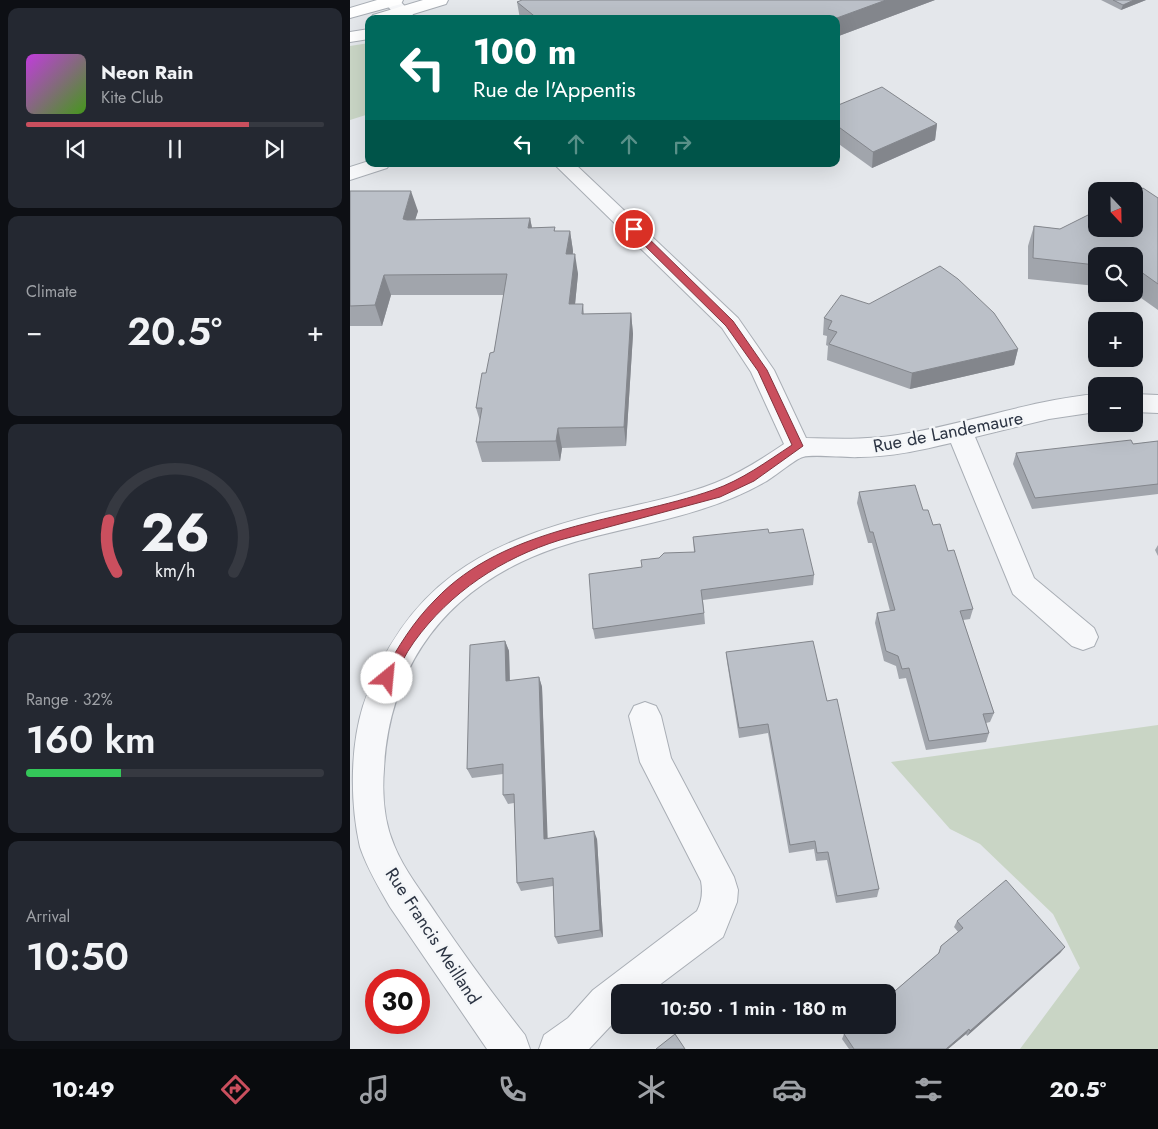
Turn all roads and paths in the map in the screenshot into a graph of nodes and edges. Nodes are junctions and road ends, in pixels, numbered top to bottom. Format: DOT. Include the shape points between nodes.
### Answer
graph roads {
  1 [pos="440,0"];
  2 [pos="397,6"];
  3 [pos="350,13"];
  4 [pos="385,15"];
  5 [pos="365,23"];
  6 [pos="350,28"];
  7 [pos="365,35"];
  8 [pos="350,37"];
  9 [pos="371,167"];
  10 [pos="567,167"];
  11 [pos="350,174"];
  12 [pos="1143,403"];
  13 [pos="1088,404"];
  14 [pos="1158,404"];
  15 [pos="960,433"];
  16 [pos="798,446"];
  17 [pos="1083,637"];
  18 [pos="645,716"];
  19 [pos="511,1049"];
  20 [pos="558,1049"];
  1 -- 2 [label="street"];
  2 -- 3 [label="street"];
  2 -- 4 [label="street"];
  5 -- 6 [label="street"];
  7 -- 8 [label="street"];
  9 -- 11 [label="street"];
  10 -- 16 [label="street" via="730,323 762,370"];
  12 -- 14 [label="street"];
  13 -- 15 [label="street, Rue de Landemaure"];
  15 -- 16 [label="street, Rue de Landemaure" via="881,448"];
  15 -- 17 [label="street" via="1023,586"];
  16 -- 19 [label="street, Rue Francis Meilland" via="750,478 716,494 545,540 496,562 440,602 409,639 387,678 371,723 364,771 375,842 393,881"];
  18 -- 20 [label="street" via="656,762 717,877 719,902 710,924 606,1003 581,1031"];
}
